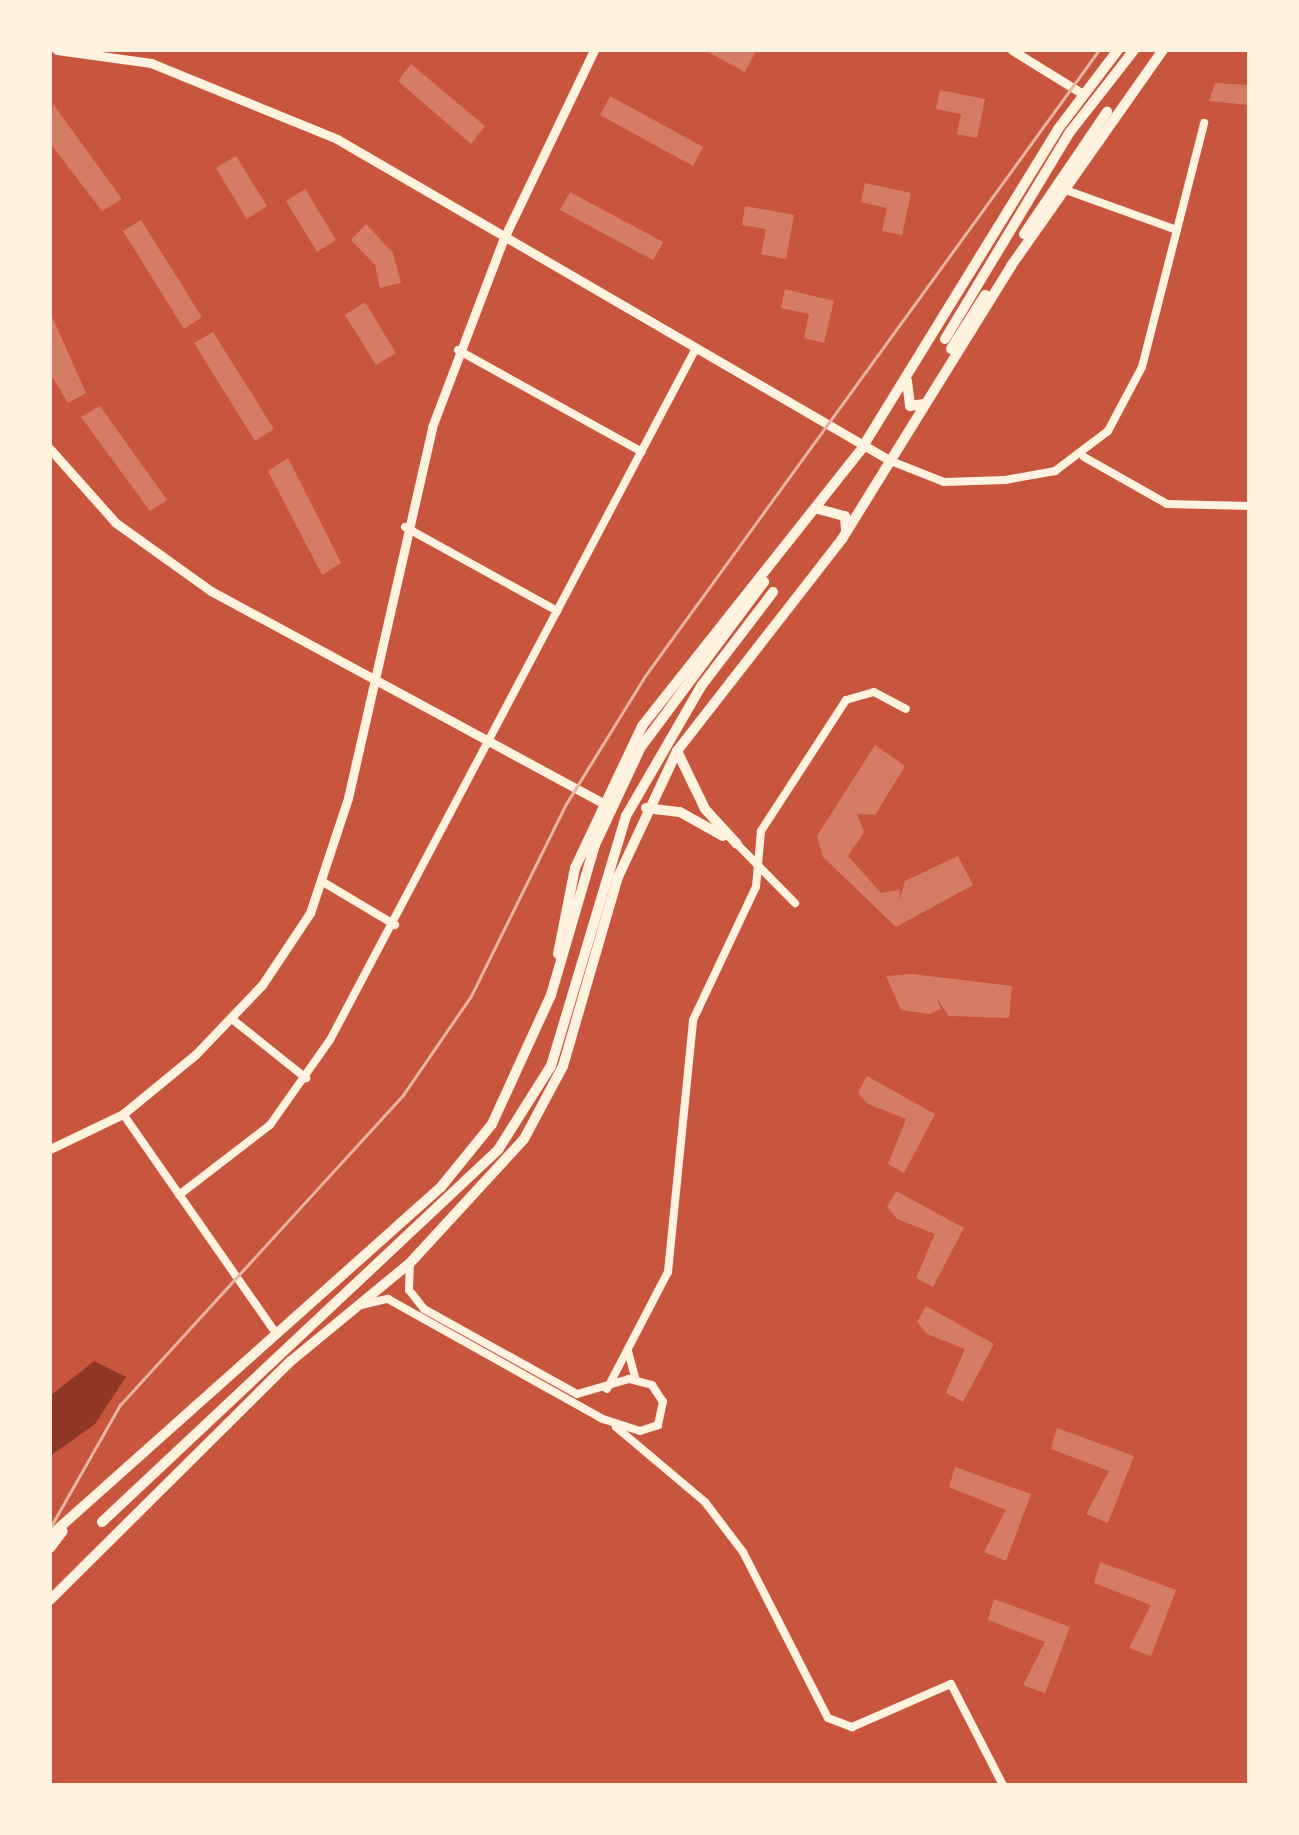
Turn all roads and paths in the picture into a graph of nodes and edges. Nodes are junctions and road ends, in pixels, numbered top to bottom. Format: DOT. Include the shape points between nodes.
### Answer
graph roads {
  1 [pos="57,50"];
  2 [pos="594,50"];
  3 [pos="1012,50"];
  4 [pos="1118,50"];
  5 [pos="1134,50"];
  6 [pos="1159,50"];
  7 [pos="1083,94"];
  8 [pos="1204,123"];
  9 [pos="1063,189"];
  10 [pos="1176,230"];
  11 [pos="503,240"];
  12 [pos="458,350"];
  13 [pos="696,350"];
  14 [pos="908,375"];
  15 [pos="929,399"];
  16 [pos="862,448"];
  17 [pos="50,449"];
  18 [pos="642,452"];
  19 [pos="1084,457"];
  20 [pos="891,461"];
  21 [pos="1249,506"];
  22 [pos="818,509"];
  23 [pos="405,527"];
  24 [pos="842,539"];
  25 [pos="764,582"];
  26 [pos="773,592"];
  27 [pos="556,610"];
  28 [pos="372,681"];
  29 [pos="906,709"];
  30 [pos="486,742"];
  31 [pos="677,751"];
  32 [pos="602,802"];
  33 [pos="646,808"];
  34 [pos="737,844"];
  35 [pos="754,861"];
  36 [pos="323,882"];
  37 [pos="795,902"];
  38 [pos="395,925"];
  39 [pos="551,995"];
  40 [pos="232,1020"];
  41 [pos="562,1026"];
  42 [pos="562,1066"];
  43 [pos="306,1078"];
  44 [pos="123,1114"];
  45 [pos="50,1149"];
  46 [pos="490,1182"];
  47 [pos="179,1195"];
  48 [pos="442,1211"];
  49 [pos="410,1263"];
  50 [pos="361,1305"];
  51 [pos="273,1329"];
  52 [pos="629,1348"];
  53 [pos="636,1380"];
  54 [pos="608,1388"];
  55 [pos="603,1419"];
  56 [pos="648,1432"];
  57 [pos="653,1451"];
  58 [pos="82,1506"];
  59 [pos="102,1522"];
  60 [pos="50,1536"];
  61 [pos="50,1548"];
  62 [pos="51,1601"];
  63 [pos="1003,1785"];
  1 -- 11 [label="street" via="152,63 266,105"];
  2 -- 11 [label="street"];
  3 -- 7 [label="street"];
  4 -- 7 [label="main road"];
  5 -- 6 [label="main road" via="1070,132 948,344 1084,142"];
  6 -- 9 [label="main road"];
  7 -- 14 [label="main road"];
  8 -- 10 [label="street"];
  9 -- 10 [label="street"];
  9 -- 15 [label="main road"];
  10 -- 19 [label="street" via="1129,405"];
  11 -- 12 [label="street"];
  11 -- 13 [label="street"];
  12 -- 18 [label="street"];
  12 -- 23 [label="street"];
  13 -- 16 [label="street"];
  13 -- 18 [label="street"];
  14 -- 15 [label="main road" via="910,406"];
  14 -- 16 [label="main road"];
  15 -- 20 [label="main road"];
  16 -- 20 [label="street"];
  16 -- 22 [label="main road"];
  17 -- 28 [label="street" via="92,500 164,561"];
  18 -- 27 [label="street"];
  19 -- 20 [label="street" via="1038,474 944,482"];
  19 -- 21 [label="street" via="1167,504"];
  20 -- 24 [label="main road"];
  22 -- 24 [label="main road" via="845,516"];
  22 -- 32 [label="main road" via="642,726"];
  23 -- 27 [label="street"];
  23 -- 28 [label="street"];
  24 -- 31 [label="main road"];
  25 -- 39 [label="main road" via="641,747 594,845"];
  26 -- 41 [label="main road" via="702,685 626,816"];
  27 -- 30 [label="street"];
  28 -- 30 [label="street"];
  28 -- 36 [label="street"];
  29 -- 35 [label="street" via="861,692 835,711 761,832"];
  30 -- 32 [label="street"];
  30 -- 38 [label="street"];
  31 -- 33 [label="main road"];
  31 -- 34 [label="main road" via="705,808"];
  32 -- 39 [label="main road" via="575,868"];
  33 -- 34 [label="main road" via="691,816"];
  33 -- 42 [label="main road"];
  34 -- 35 [label="street"];
  35 -- 37 [label="street"];
  35 -- 52 [label="street" via="756,887 694,1020 668,1272"];
  36 -- 38 [label="street"];
  36 -- 40 [label="street" via="296,938"];
  38 -- 43 [label="street"];
  39 -- 51 [label="main road" via="492,1124 441,1187"];
  40 -- 43 [label="street"];
  40 -- 44 [label="street"];
  41 -- 42 [label="main road"];
  41 -- 48 [label="main road" via="550,1066 498,1150"];
  42 -- 46 [label="main road"];
  43 -- 47 [label="street" via="253,1141"];
  44 -- 45 [label="street"];
  44 -- 47 [label="street"];
  46 -- 48 [label="main road"];
  46 -- 49 [label="main road"];
  47 -- 51 [label="street"];
  48 -- 59 [label="main road"];
  49 -- 50 [label="main road"];
  49 -- 54 [label="street" via="409,1290 424,1309 566,1390"];
  50 -- 55 [label="street" via="388,1299"];
  50 -- 62 [label="main road" via="140,1505"];
  51 -- 58 [label="main road"];
  52 -- 53 [label="street"];
  52 -- 54 [label="street"];
  53 -- 54 [label="street"];
  53 -- 56 [label="street" via="662,1397 661,1420"];
  55 -- 56 [label="street"];
  55 -- 57 [label="street"];
  56 -- 57 [label="street"];
  57 -- 63 [label="street" via="743,1552 828,1718 852,1726 952,1684"];
  58 -- 60 [label="main road"];
  58 -- 61 [label="main road"];
}
